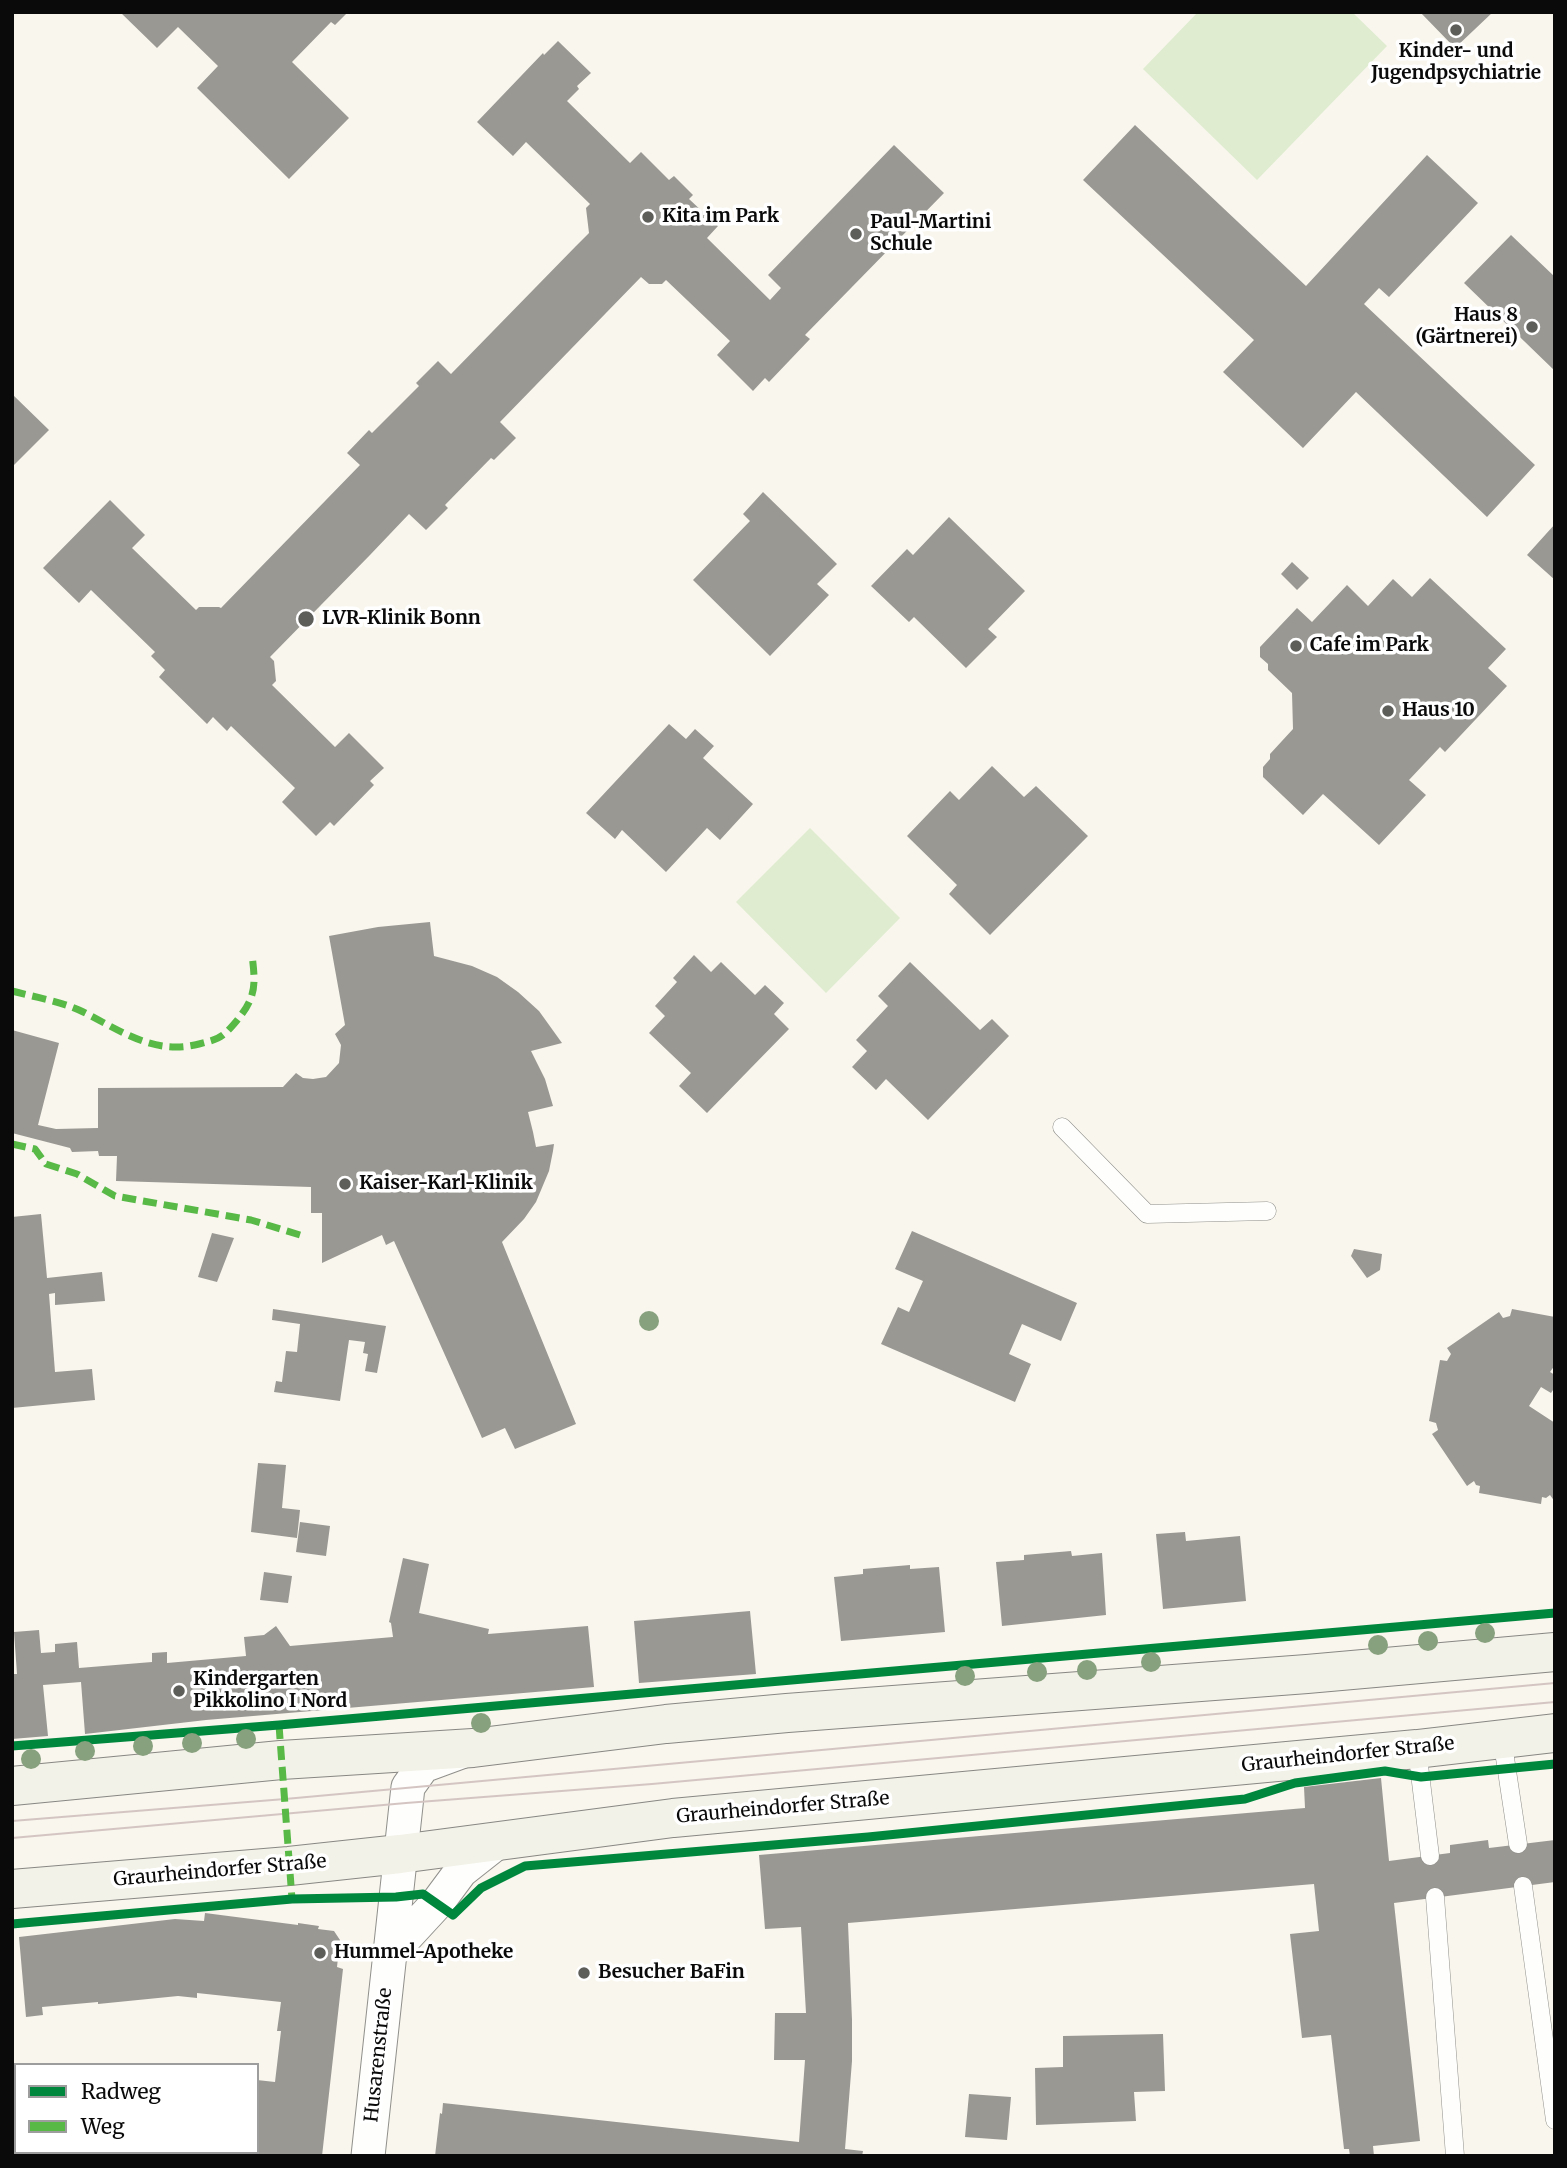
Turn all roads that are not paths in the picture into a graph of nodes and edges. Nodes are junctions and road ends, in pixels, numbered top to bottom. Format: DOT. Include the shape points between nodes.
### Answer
graph roads {
  1 [pos="1062,1127"];
  2 [pos="1267,1211"];
  3 [pos="1555,1651"];
  4 [pos="1555,1733"];
  5 [pos="1502,1738"];
  6 [pos="473,1748"];
  7 [pos="1418,1749"];
  8 [pos="353,1756"];
  9 [pos="12,1786"];
  10 [pos="408,1787"];
  11 [pos="499,1841"];
  12 [pos="1518,1844"];
  13 [pos="400,1854"];
  14 [pos="1430,1856"];
  15 [pos="1523,1886"];
  16 [pos="12,1889"];
  17 [pos="1435,1897"];
  18 [pos="390,1954"];
  19 [pos="1555,2120"];
  20 [pos="368,2156"];
  21 [pos="1455,2156"];
  1 -- 2 [label="lane" via="1147,1214"];
  3 -- 6 [label="main road" via="787,1713"];
  4 -- 5 [label="main road, Graurheindorfer Straße"];
  5 -- 7 [label="main road, Graurheindorfer Straße"];
  5 -- 12 [label="lane"];
  6 -- 8 [label="main road"];
  6 -- 10 [label="street" via="423,1766"];
  7 -- 11 [label="main road, Graurheindorfer Straße" via="673,1818"];
  7 -- 14 [label="lane"];
  8 -- 9 [label="main road"];
  8 -- 10 [label="street" via="385,1770"];
  10 -- 13 [label="street, Husarenstraße"];
  11 -- 13 [label="main road, Graurheindorfer Straße"];
  11 -- 18 [label="street" via="461,1871"];
  13 -- 16 [label="main road, Graurheindorfer Straße"];
  13 -- 18 [label="street, Husarenstraße"];
  15 -- 19 [label="lane"];
  17 -- 21 [label="lane"];
  18 -- 20 [label="street, Husarenstraße"];
}
